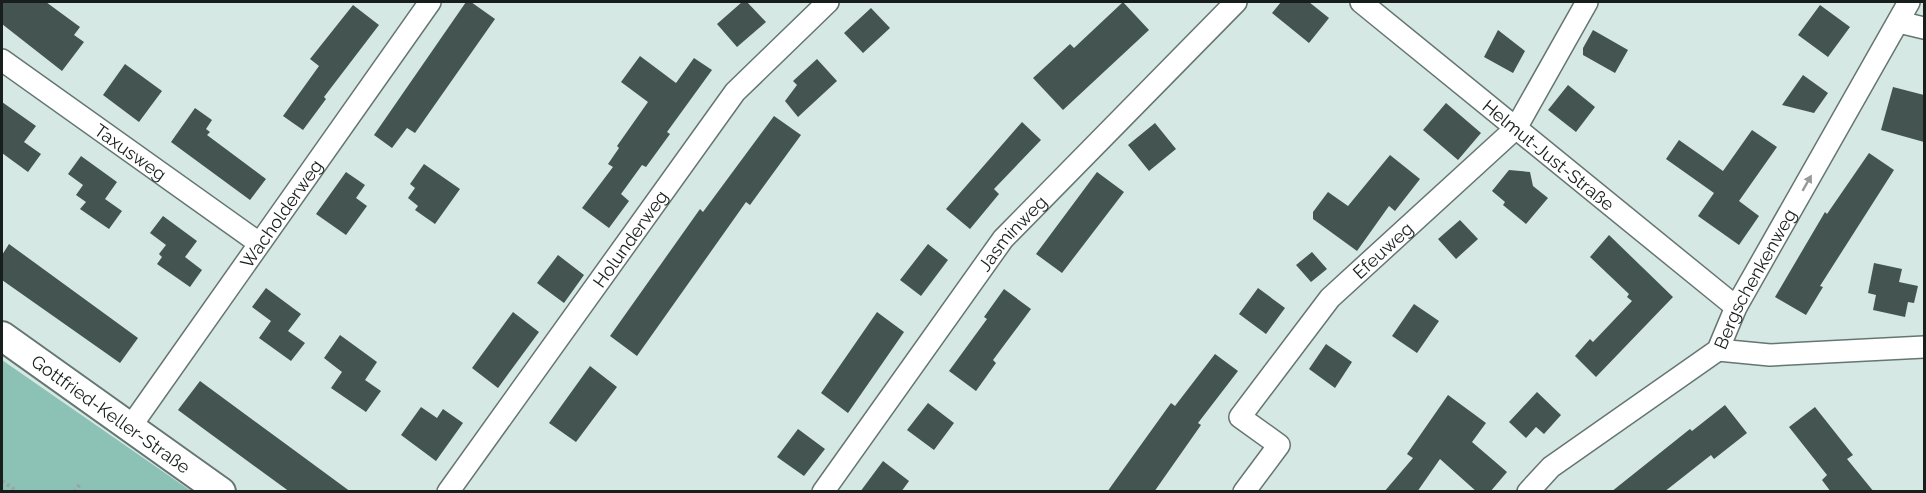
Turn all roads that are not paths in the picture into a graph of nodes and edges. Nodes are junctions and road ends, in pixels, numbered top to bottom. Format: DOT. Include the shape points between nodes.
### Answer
graph roads {
  1 [pos="430,2"];
  2 [pos="828,2"];
  3 [pos="1236,2"];
  4 [pos="1361,2"];
  5 [pos="1587,2"];
  6 [pos="1909,2"];
  7 [pos="1899,22"];
  8 [pos="1924,28"];
  9 [pos="2,60"];
  10 [pos="1516,128"];
  11 [pos="259,243"];
  12 [pos="1736,307"];
  13 [pos="2,336"];
  14 [pos="1924,347"];
  15 [pos="1718,350"];
  16 [pos="131,426"];
  17 [pos="221,492"];
  18 [pos="448,492"];
  19 [pos="823,492"];
  20 [pos="1244,492"];
  21 [pos="1528,492"];
  1 -- 11 [label="street, Wacholderweg"];
  2 -- 18 [label="street, Holunderweg" via="735,92"];
  3 -- 19 [label="street, Jasminweg" via="1003,239"];
  4 -- 10 [label="street, Helmut-Just-Straße"];
  5 -- 10 [label="street, Efeuweg"];
  6 -- 7 [label="street, Bergschenkenweg"];
  7 -- 8 [label="street"];
  12 -- 7 [label="street, Bergschenkenweg, one-way"];
  9 -- 11 [label="street, Taxusweg"];
  10 -- 12 [label="street, Helmut-Just-Straße"];
  10 -- 20 [label="street, Efeuweg" via="1330,298 1240,417 1279,445"];
  11 -- 16 [label="street, Wacholderweg"];
  12 -- 15 [label="street, Bergschenkenweg"];
  13 -- 16 [label="street, Gottfried-Keller-Straße"];
  14 -- 15 [label="street" via="1770,355"];
  15 -- 21 [label="street, Bergschenkenweg" via="1551,467"];
  16 -- 17 [label="street, Gottfried-Keller-Straße"];
}
